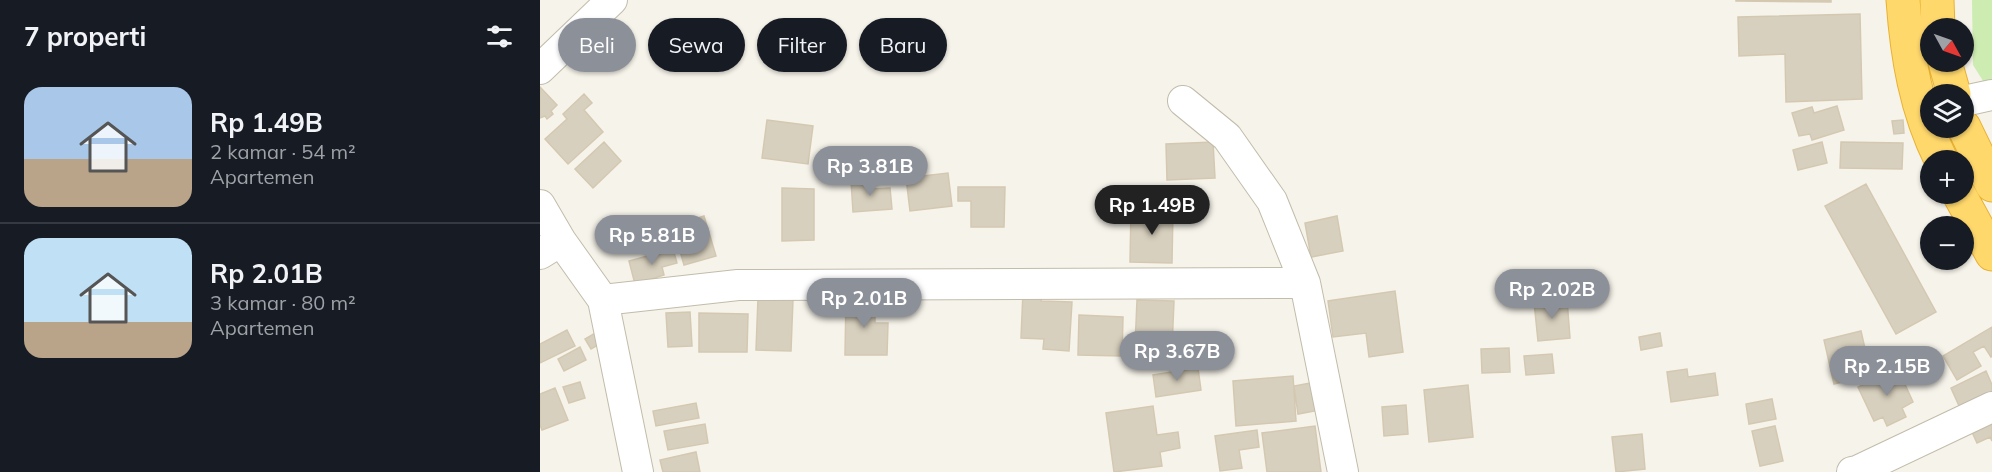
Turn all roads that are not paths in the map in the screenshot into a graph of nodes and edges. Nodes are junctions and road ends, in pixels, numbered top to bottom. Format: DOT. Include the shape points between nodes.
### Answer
graph roads {
  1 [pos="612,0"];
  2 [pos="1903,0"];
  3 [pos="1937,0"];
  4 [pos="1938,18"];
  5 [pos="540,69"];
  6 [pos="1992,95"];
  7 [pos="1974,99"];
  8 [pos="1183,101"];
  9 [pos="1969,138"];
  10 [pos="1937,150"];
  11 [pos="1992,185"];
  12 [pos="1964,204"];
  13 [pos="540,205"];
  14 [pos="550,248"];
  15 [pos="1992,254"];
  16 [pos="1305,283"];
  17 [pos="603,300"];
  18 [pos="1992,407"];
  19 [pos="638,472"];
  20 [pos="1343,472"];
  21 [pos="1852,472"];
  1 -- 5 [label="street"];
  2 -- 10 [label="highway" via="1906,48 1919,107"];
  3 -- 4 [label="highway"];
  6 -- 7 [label="street"];
  8 -- 16 [label="street" via="1227,137 1272,201"];
  9 -- 11 [label="highway"];
  12 -- 15 [label="highway"];
  13 -- 14 [label="street"];
  14 -- 17 [label="street"];
  16 -- 17 [label="street" via="738,285"];
  16 -- 20 [label="street"];
  17 -- 19 [label="street"];
  18 -- 21 [label="street"];
}
